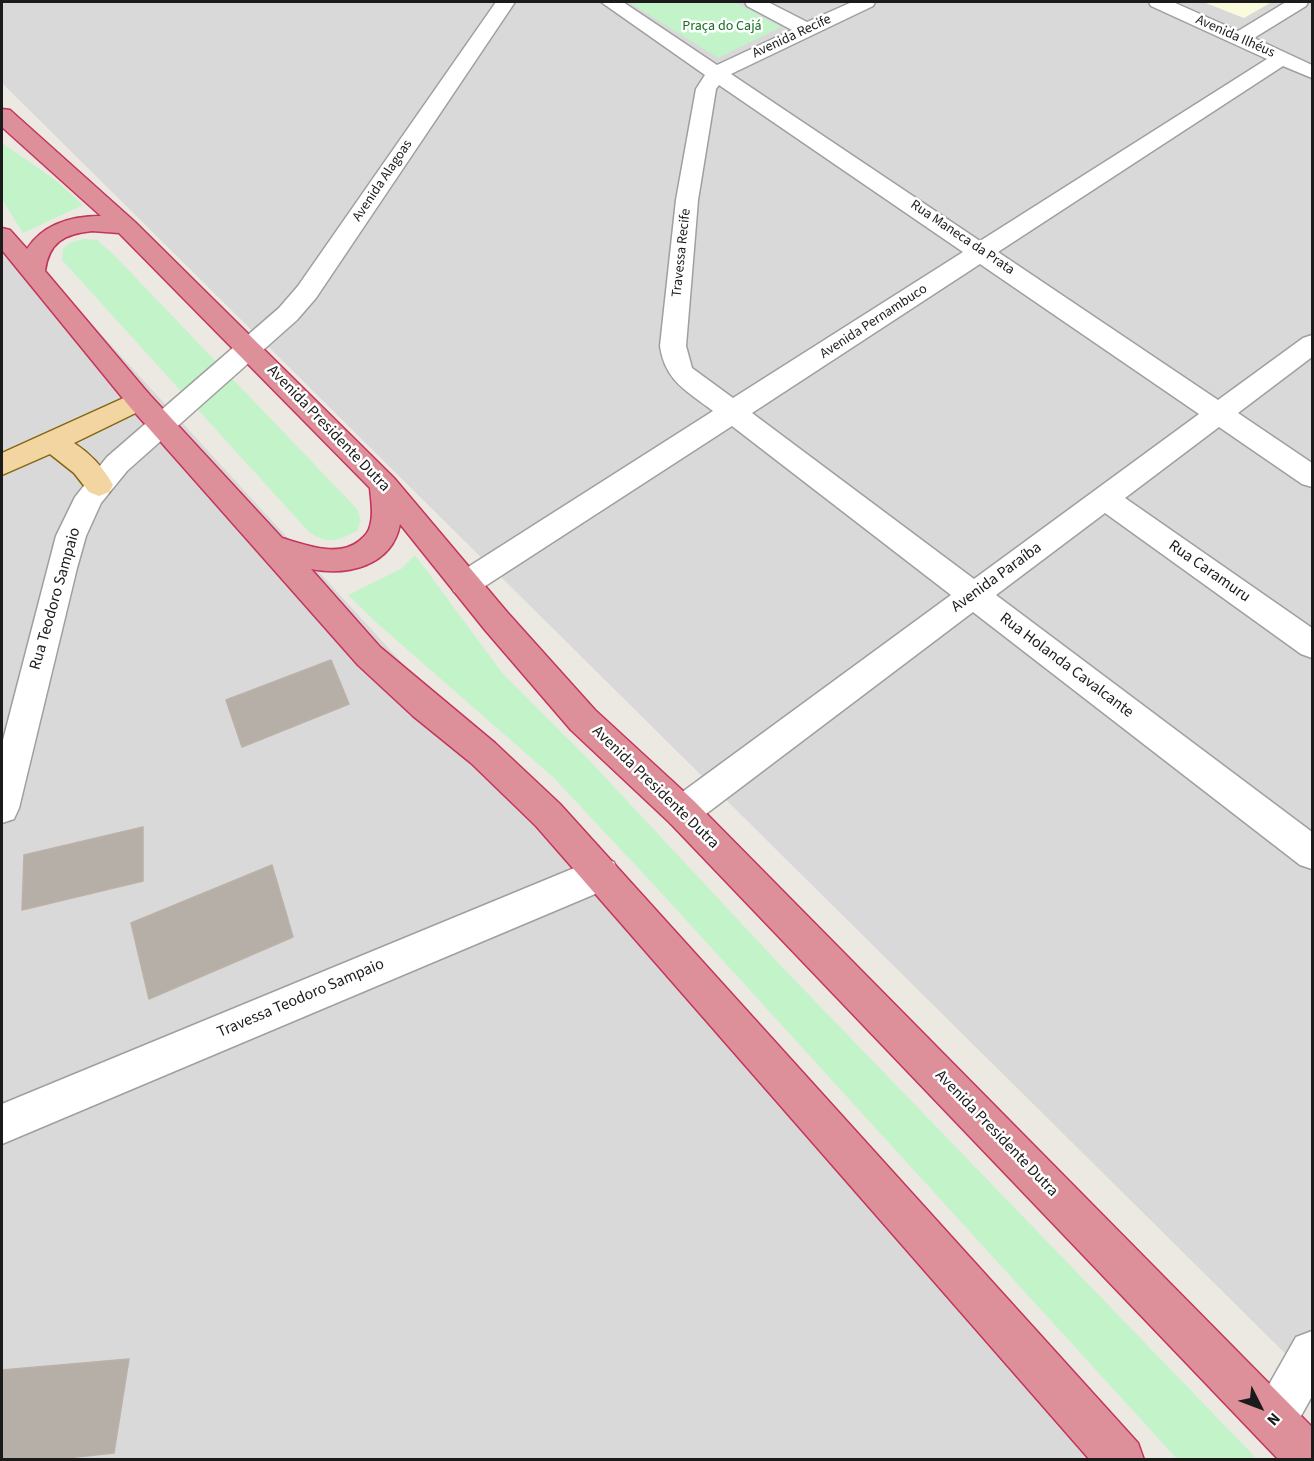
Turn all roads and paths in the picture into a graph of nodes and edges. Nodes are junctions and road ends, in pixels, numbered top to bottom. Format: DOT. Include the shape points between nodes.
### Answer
graph roads {
  1 [pos="505,2"];
  2 [pos="611,2"];
  3 [pos="754,2"];
  4 [pos="866,2"];
  5 [pos="1158,2"];
  6 [pos="1299,2"];
  7 [pos="807,30"];
  8 [pos="1238,39"];
  9 [pos="1282,58"];
  10 [pos="718,72"];
  11 [pos="1312,72"];
  12 [pos="2,115"];
  13 [pos="128,227"];
  14 [pos="2,236"];
  15 [pos="983,252"];
  16 [pos="33,271"];
  17 [pos="1312,346"];
  18 [pos="248,349"];
  19 [pos="139,400"];
  20 [pos="733,412"];
  21 [pos="1221,414"];
  22 [pos="162,424"];
  23 [pos="51,442"];
  24 [pos="2,465"];
  25 [pos="1312,477"];
  26 [pos="99,485"];
  27 [pos="384,485"];
  28 [pos="1106,499"];
  29 [pos="272,546"];
  30 [pos="465,584"];
  31 [pos="973,595"];
  32 [pos="1312,645"];
  33 [pos="2,808"];
  34 [pos="682,812"];
  35 [pos="1312,854"];
  36 [pos="601,874"];
  37 [pos="2,1124"];
  38 [pos="1312,1353"];
  39 [pos="1274,1420"];
  40 [pos="1121,1460"];
  41 [pos="1312,1460"];
  1 -- 18 [label="street, Avenida Alagoas" via="307,292"];
  2 -- 10 [label="street, Rua Maneca da Prata"];
  3 -- 7 [label="street"];
  4 -- 7 [label="street, Avenida Recife"];
  5 -- 8 [label="street, Avenida Ilhéus"];
  6 -- 8 [label="street"];
  7 -- 10 [label="street, Avenida Recife"];
  8 -- 9 [label="street, Avenida Ilhéus"];
  9 -- 11 [label="street, Avenida Ilhéus"];
  9 -- 15 [label="street, Avenida Pernambuco"];
  10 -- 15 [label="street, Rua Maneca da Prata"];
  10 -- 20 [label="street, Travessa Recife" via="706,89 689,189 673,345 681,373"];
  12 -- 13 [label="highway, Avenida Presidente Dutra"];
  13 -- 16 [label="highway" via="97,223 63,230 38,248"];
  13 -- 18 [label="highway, Avenida Presidente Dutra"];
  14 -- 16 [label="highway"];
  15 -- 20 [label="street, Avenida Pernambuco"];
  15 -- 21 [label="street, Rua Maneca da Prata"];
  16 -- 19 [label="highway"];
  17 -- 21 [label="street, Avenida Paraíba"];
  18 -- 22 [label="street, Rua Teodoro Sampaio"];
  18 -- 27 [label="highway, Avenida Presidente Dutra"];
  19 -- 22 [label="highway"];
  19 -- 23 [label="main road"];
  20 -- 30 [label="street, Avenida Pernambuco"];
  20 -- 31 [label="street, Rua Holanda Cavalcante"];
  21 -- 25 [label="street, Rua Maneca da Prata"];
  21 -- 28 [label="street, Avenida Paraíba"];
  22 -- 26 [label="street, Rua Teodoro Sampaio"];
  22 -- 29 [label="highway"];
  23 -- 24 [label="main road"];
  23 -- 26 [label="main road" via="81,461"];
  26 -- 33 [label="street, Rua Teodoro Sampaio" via="71,536"];
  27 -- 29 [label="highway" via="384,533 369,550 347,560 321,560"];
  27 -- 30 [label="highway, Avenida Presidente Dutra"];
  28 -- 31 [label="street, Avenida Paraíba"];
  28 -- 32 [label="street, Rua Caramuru"];
  29 -- 36 [label="highway" via="369,656 483,753 548,815"];
  30 -- 34 [label="highway, Avenida Presidente Dutra" via="584,720"];
  31 -- 34 [label="street, Avenida Paraíba"];
  31 -- 35 [label="street, Rua Holanda Cavalcante"];
  34 -- 39 [label="highway, Avenida Presidente Dutra"];
  36 -- 37 [label="street, Travessa Teodoro Sampaio"];
  36 -- 40 [label="highway"];
  38 -- 39 [label="street"];
  39 -- 41 [label="highway, Avenida Presidente Dutra"];
}
